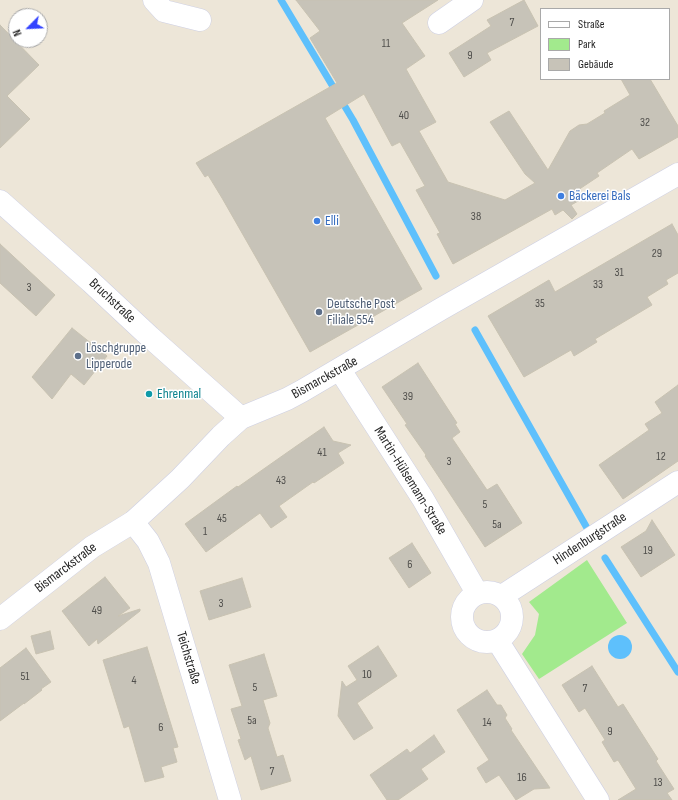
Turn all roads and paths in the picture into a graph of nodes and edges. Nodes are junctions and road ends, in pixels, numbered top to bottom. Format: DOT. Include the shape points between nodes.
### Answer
graph roads {
  1 [pos="154,0"];
  2 [pos="472,0"];
  3 [pos="200,20"];
  4 [pos="439,23"];
  5 [pos="678,174"];
  6 [pos="0,201"];
  7 [pos="340,370"];
  8 [pos="242,418"];
  9 [pos="678,482"];
  10 [pos="133,522"];
  11 [pos="478,593"];
  12 [pos="502,596"];
  13 [pos="0,618"];
  14 [pos="497,640"];
  15 [pos="230,800"];
  16 [pos="598,800"];
  1 -- 3 [label="street" via="164,11"];
  2 -- 4 [label="street"];
  5 -- 7 [label="street, Bismarckstraße" via="441,309"];
  6 -- 8 [label="street, Bruchstraße"];
  7 -- 8 [label="street, Bismarckstraße" via="287,399"];
  7 -- 11 [label="street, Martin-Hülsemann-Straße" via="423,499"];
  8 -- 10 [label="street, Bismarckstraße"];
  9 -- 12 [label="street, Hindenburgstraße"];
  10 -- 13 [label="street, Bismarckstraße" via="92,547"];
  10 -- 15 [label="street, Teichstraße" via="148,541 159,563"];
  11 -- 12 [label="street" via="486,591"];
  11 -- 14 [label="street" via="465,603 461,619 463,627 474,639 482,642"];
  12 -- 14 [label="street" via="512,611 512,620 504,636"];
  14 -- 16 [label="street"];
}
